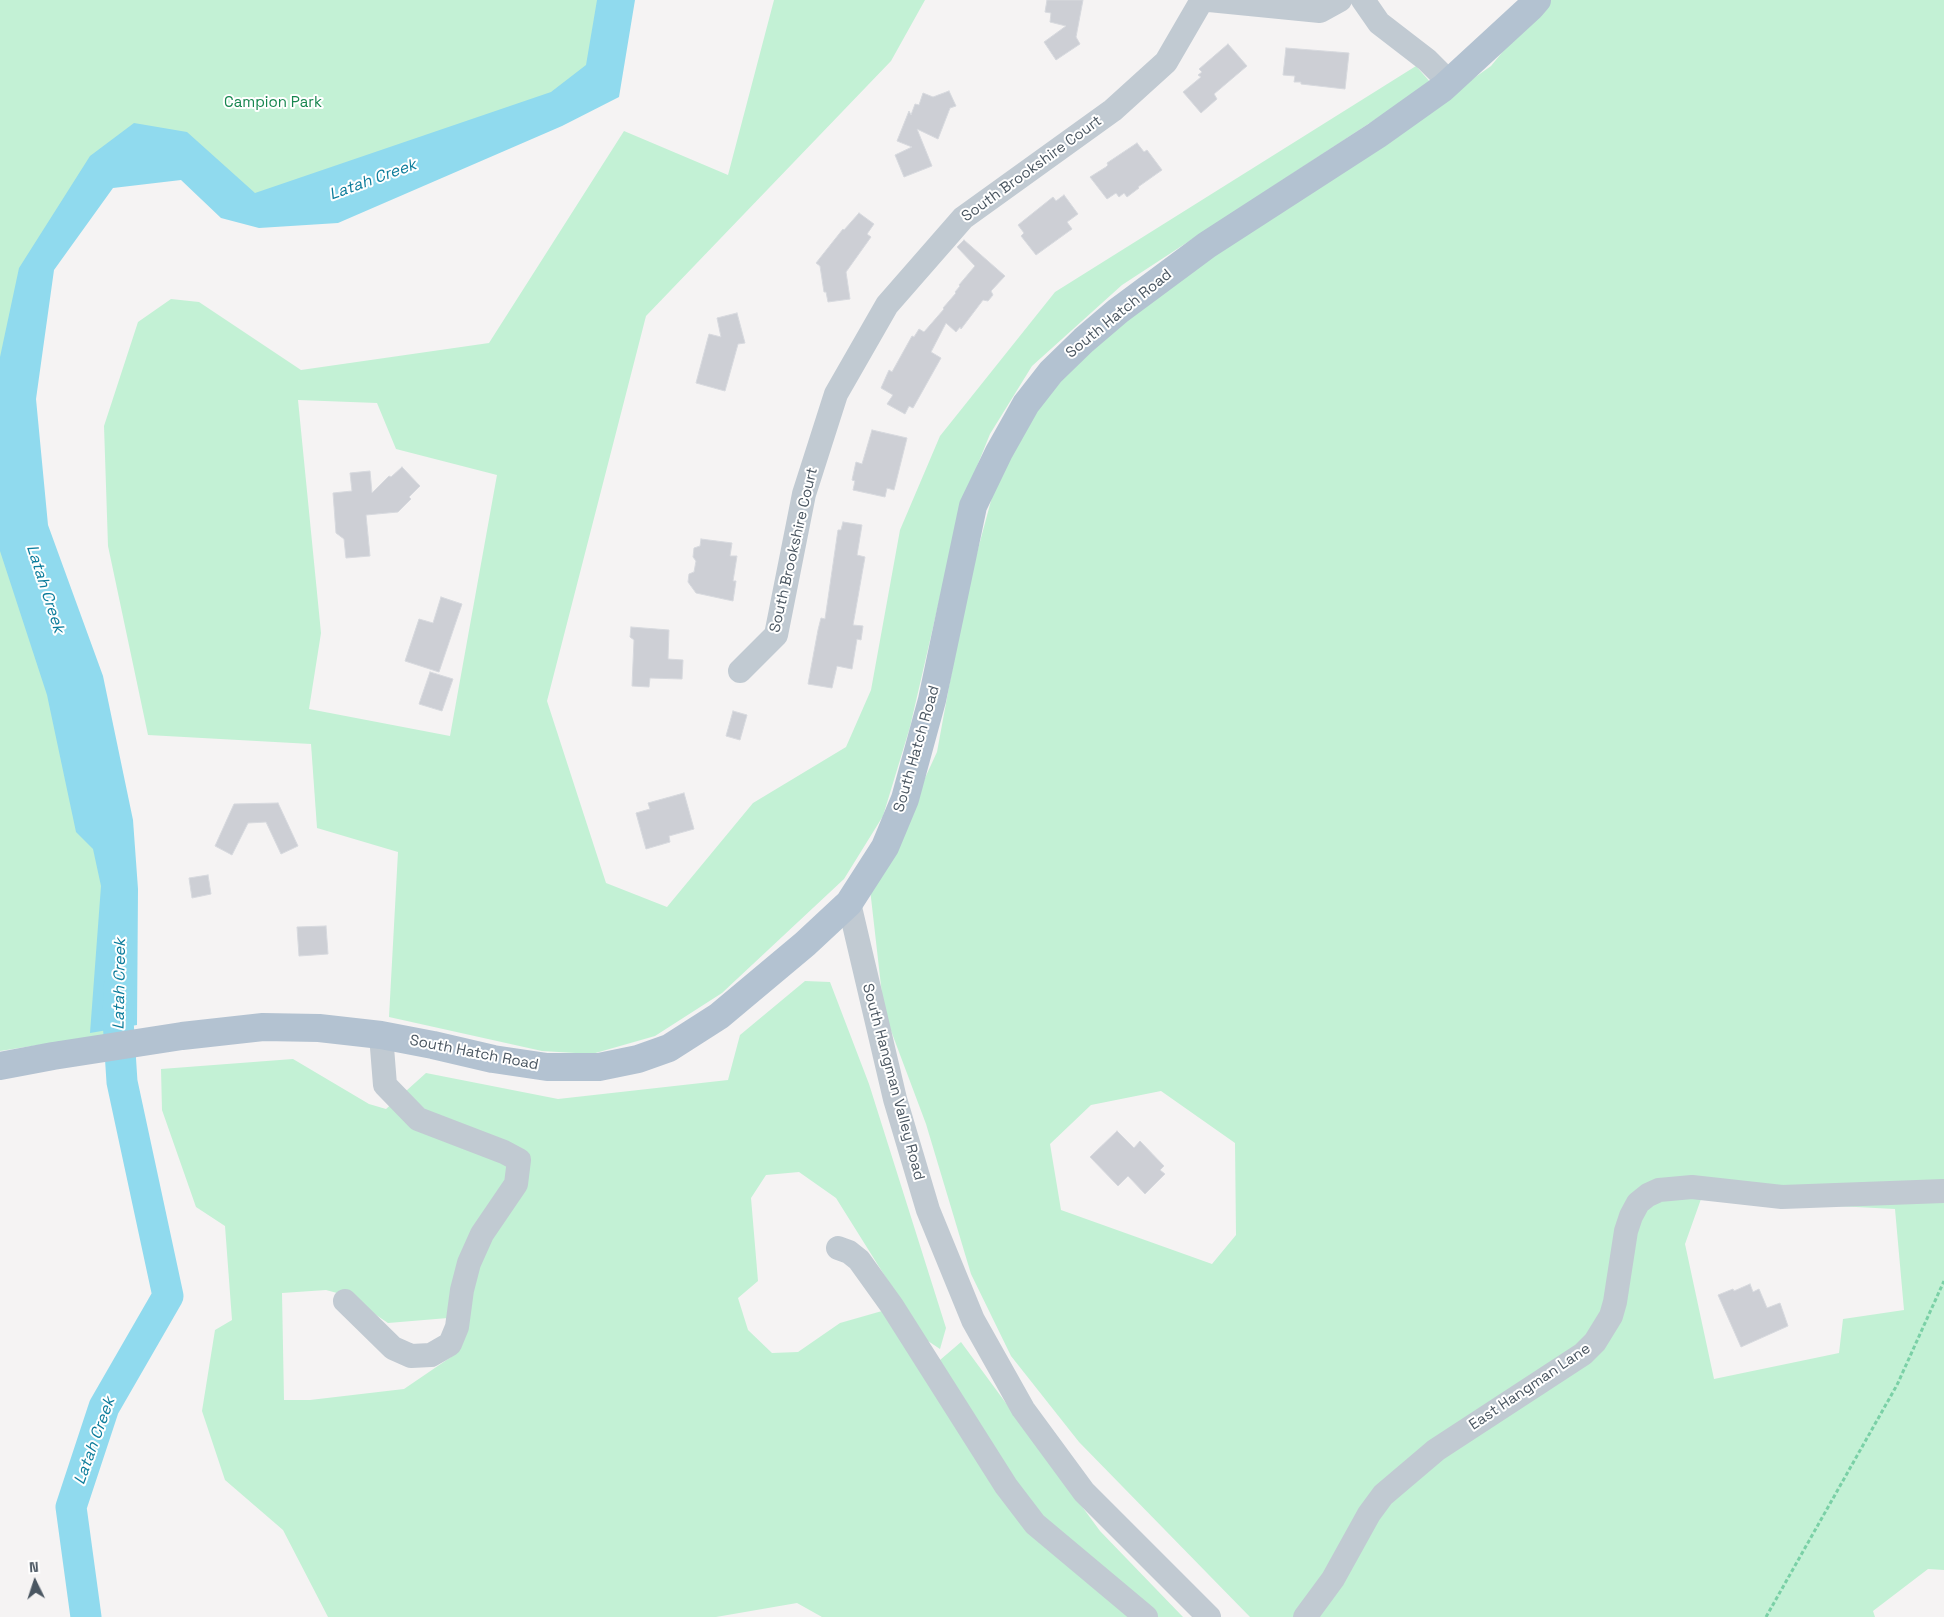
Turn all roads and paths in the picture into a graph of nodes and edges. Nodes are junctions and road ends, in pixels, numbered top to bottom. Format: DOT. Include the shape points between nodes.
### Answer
graph roads {
  1 [pos="1202,0"];
  2 [pos="1208,0"];
  3 [pos="1340,0"];
  4 [pos="1363,0"];
  5 [pos="1537,0"];
  6 [pos="1450,83"];
  7 [pos="740,671"];
  8 [pos="849,904"];
  9 [pos="381,1035"];
  10 [pos="0,1066"];
  11 [pos="1944,1191"];
  12 [pos="838,1248"];
  13 [pos="1944,1281"];
  14 [pos="345,1301"];
  15 [pos="1146,1617"];
  16 [pos="1209,1617"];
  17 [pos="1305,1617"];
  18 [pos="1766,1617"];
  1 -- 7 [label="street, South Brookshire Court" via="1166,62 1113,110 963,218 887,305 836,394 804,494 776,635"];
  2 -- 3 [label="street" via="1320,11"];
  4 -- 6 [label="street" via="1379,23 1427,60"];
  5 -- 6 [label="main road, South Hatch Road"];
  6 -- 8 [label="main road, South Hatch Road" via="1377,135 1207,245 1118,311 1051,372 1026,404 973,506 932,700 905,799 885,847"];
  8 -- 9 [label="main road, South Hatch Road" via="719,1016 669,1048 638,1059 599,1066 547,1067"];
  8 -- 16 [label="street, South Hangman Valley Road" via="895,1099 928,1210 973,1320 1023,1409 1084,1492"];
  9 -- 10 [label="main road, South Hatch Road" via="319,1028 263,1027 182,1036"];
  9 -- 14 [label="street" via="385,1085 418,1119 519,1160 516,1184 482,1234 469,1263 457,1327 450,1344 431,1356 411,1356 393,1348"];
  11 -- 17 [label="street, East Hangman Lane" via="1782,1197 1692,1187 1659,1190 1648,1195 1638,1203 1631,1216 1615,1302 1596,1342 1583,1354 1436,1450 1383,1495 1333,1579"];
  12 -- 15 [label="street" via="859,1260 1006,1486 1035,1524"];
  13 -- 18 [label="path" via="1897,1385"];
}
